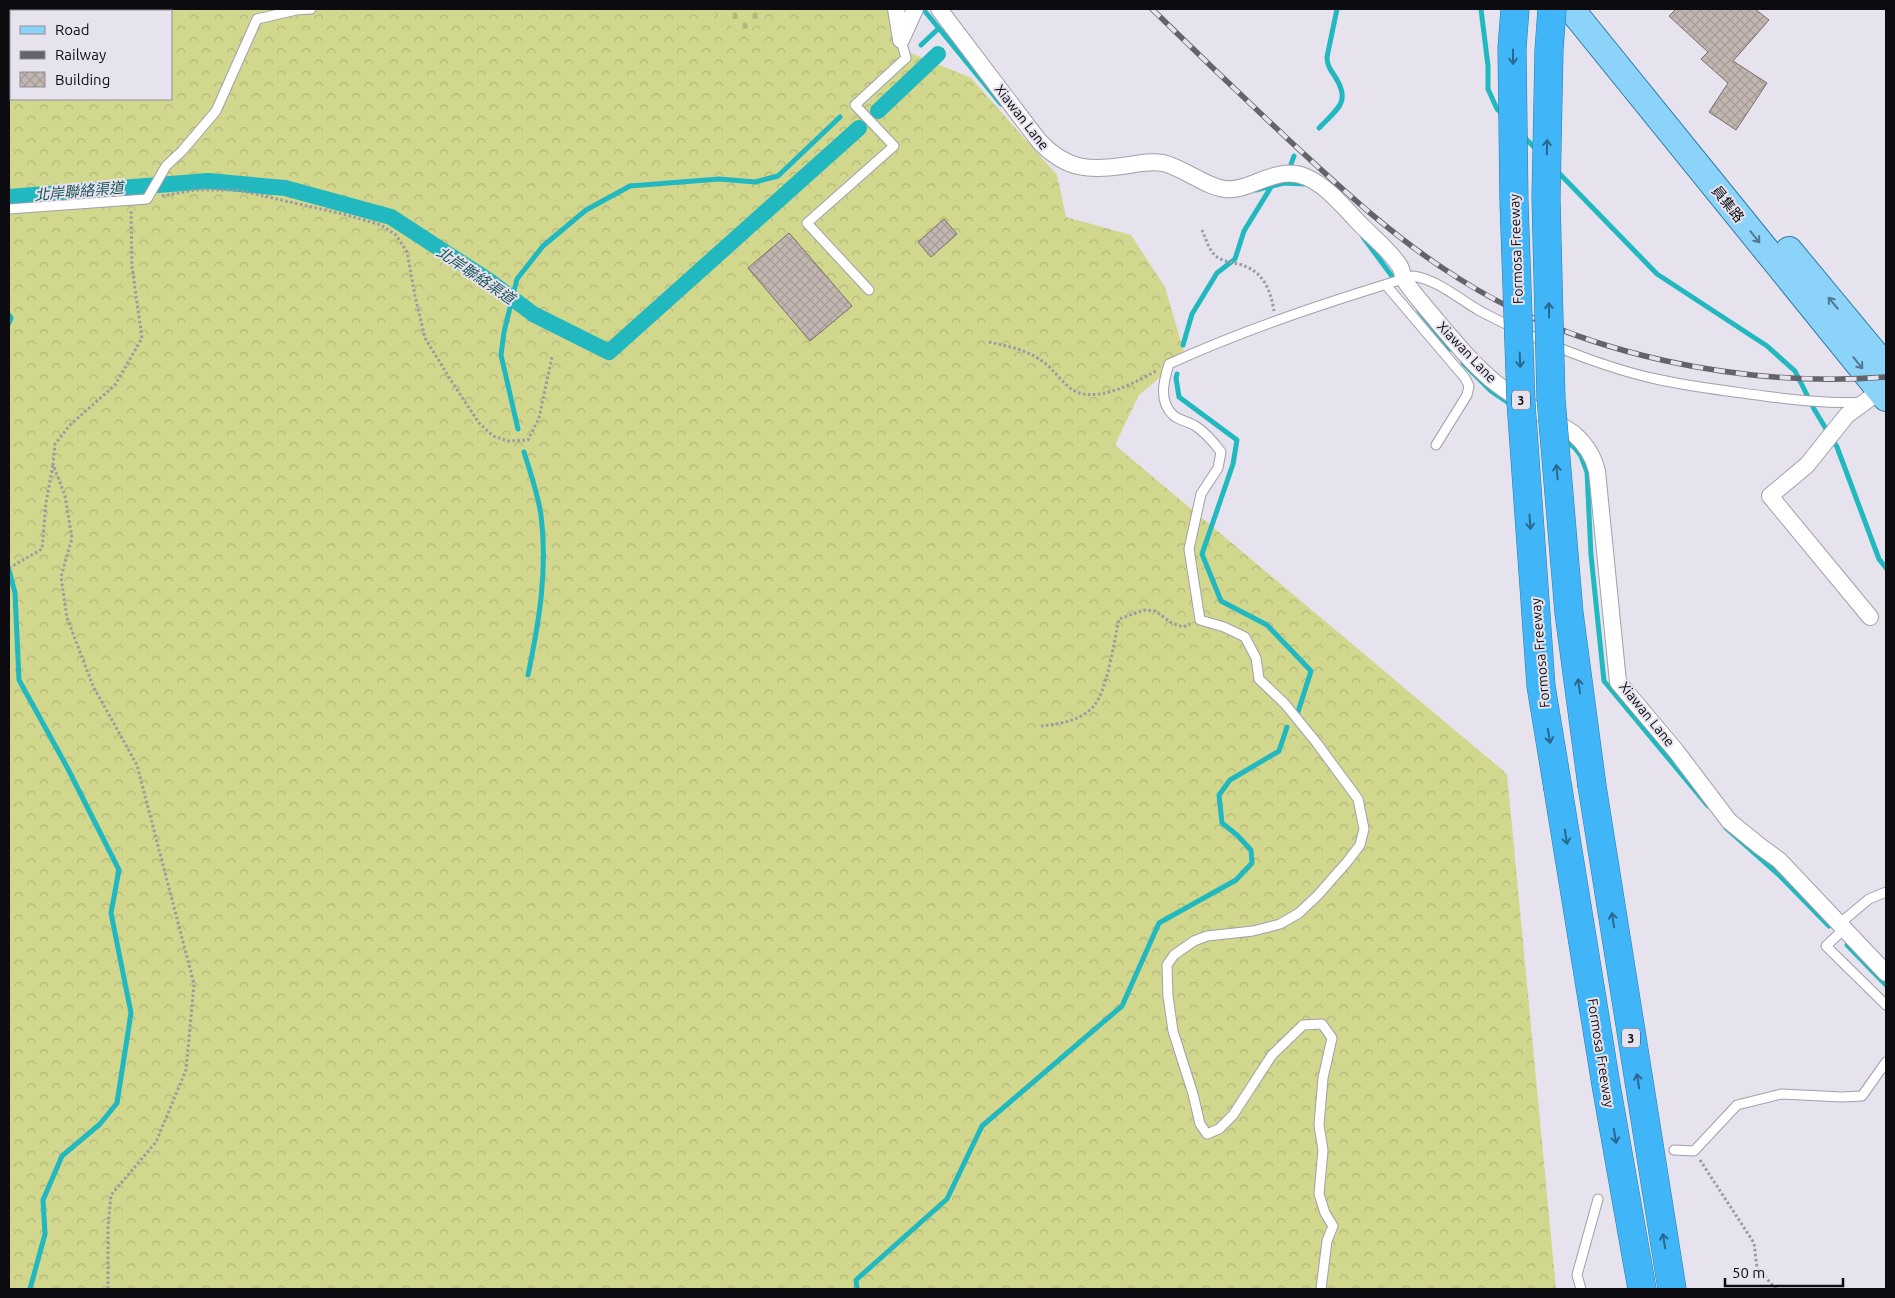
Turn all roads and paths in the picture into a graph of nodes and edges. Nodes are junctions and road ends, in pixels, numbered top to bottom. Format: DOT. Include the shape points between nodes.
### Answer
graph roads {
  1 [pos="310,9"];
  2 [pos="896,9"];
  3 [pos="914,9"];
  4 [pos="939,9"];
  5 [pos="1515,9"];
  6 [pos="1552,9"];
  7 [pos="1571,9"];
  8 [pos="1589,9"];
  9 [pos="901,40"];
  10 [pos="147,199"];
  11 [pos="131,200"];
  12 [pos="9,209"];
  13 [pos="1202,230"];
  14 [pos="1404,279"];
  15 [pos="1386,285"];
  16 [pos="869,290"];
  17 [pos="1276,321"];
  18 [pos="989,342"];
  19 [pos="552,357"];
  20 [pos="1169,364"];
  21 [pos="1879,390"];
  22 [pos="1436,445"];
  23 [pos="53,464"];
  24 [pos="9,568"];
  25 [pos="1870,617"];
  26 [pos="1200,620"];
  27 [pos="1041,726"];
  28 [pos="1886,892"];
  29 [pos="1842,927"];
  30 [pos="1886,973"];
  31 [pos="1886,1005"];
  32 [pos="1886,1062"];
  33 [pos="1674,1150"];
  34 [pos="1694,1151"];
  35 [pos="1598,1199"];
  36 [pos="108,1289"];
  37 [pos="1321,1289"];
  38 [pos="1581,1289"];
  39 [pos="1642,1289"];
  40 [pos="1672,1289"];
  41 [pos="1776,1289"];
  1 -- 10 [label="lane" via="257,19 216,111 166,166"];
  2 -- 9 [label="street"];
  3 -- 9 [label="street"];
  4 -- 14 [label="street, Xiawan Lane" via="1040,141 1063,161 1090,169 1160,163 1225,189 1287,174 1306,177 1331,193 1391,255 1401,268"];
  5 -- 39 [label="highway, Formosa Freeway / 3, one-way, bridge" via="1512,48 1514,202 1521,402 1541,686"];
  40 -- 6 [label="highway, 3, one-way, bridge" via="1592,786 1569,613 1551,399 1546,198"];
  7 -- 21 [label="main road, 員集路, one-way"];
  21 -- 8 [label="main road, 員集路, one-way"];
  9 -- 16 [label="lane" via="906,58 855,105 894,146 807,223"];
  10 -- 11 [label="lane"];
  10 -- 19 [label="path" via="194,190 237,190 343,214 381,225 396,235 407,252 425,338 480,424 492,436 528,440 539,418"];
  11 -- 12 [label="lane"];
  11 -- 23 [label="path" via="132,267 142,338 115,385 70,424 56,444"];
  13 -- 17 [label="path" via="1216,256 1257,272 1271,292"];
  14 -- 15 [label="lane"];
  14 -- 21 [label="lane" via="1413,276 1423,278 1480,311 1539,339 1645,376 1712,390 1825,402"];
  14 -- 29 [label="street, Xiawan Lane" via="1436,320 1496,383 1573,434 1590,451 1598,471 1618,682 1729,821 1779,860"];
  15 -- 17 [label="lane"];
  15 -- 22 [label="lane" via="1469,386 1467,395"];
  17 -- 20 [label="lane"];
  18 -- 20 [label="path" via="1040,359 1072,389 1097,395 1133,383"];
  20 -- 26 [label="lane" via="1163,384 1164,401 1173,415 1193,425 1221,452 1218,468 1201,494 1189,549"];
  21 -- 25 [label="street" via="1847,415 1807,465 1770,496"];
  23 -- 24 [label="path" via="42,549"];
  23 -- 36 [label="path" via="65,496 72,538 61,577 67,618 94,686 137,765 194,984 186,1070 156,1142 112,1195 108,1226"];
  26 -- 27 [label="path" via="1183,627 1172,624 1155,611 1144,610 1119,619 1102,693 1092,708 1078,718"];
  26 -- 37 [label="lane" via="1246,637 1256,658 1259,679 1285,704 1358,800 1364,829 1360,845 1300,913 1280,924 1194,941 1174,955 1167,966 1173,1031 1200,1124 1207,1134 1219,1129 1233,1115 1272,1055 1303,1025 1322,1024 1332,1038 1323,1078 1320,1125 1324,1150 1320,1194 1325,1213 1333,1226"];
  28 -- 29 [label="lane" via="1869,899"];
  29 -- 30 [label="street, Xiawan Lane"];
  29 -- 31 [label="lane" via="1826,946"];
  32 -- 34 [label="lane" via="1862,1096 1781,1094 1737,1105"];
  33 -- 34 [label="lane"];
  34 -- 41 [label="path" via="1754,1242 1757,1268"];
  35 -- 38 [label="lane" via="1577,1276"];
}
